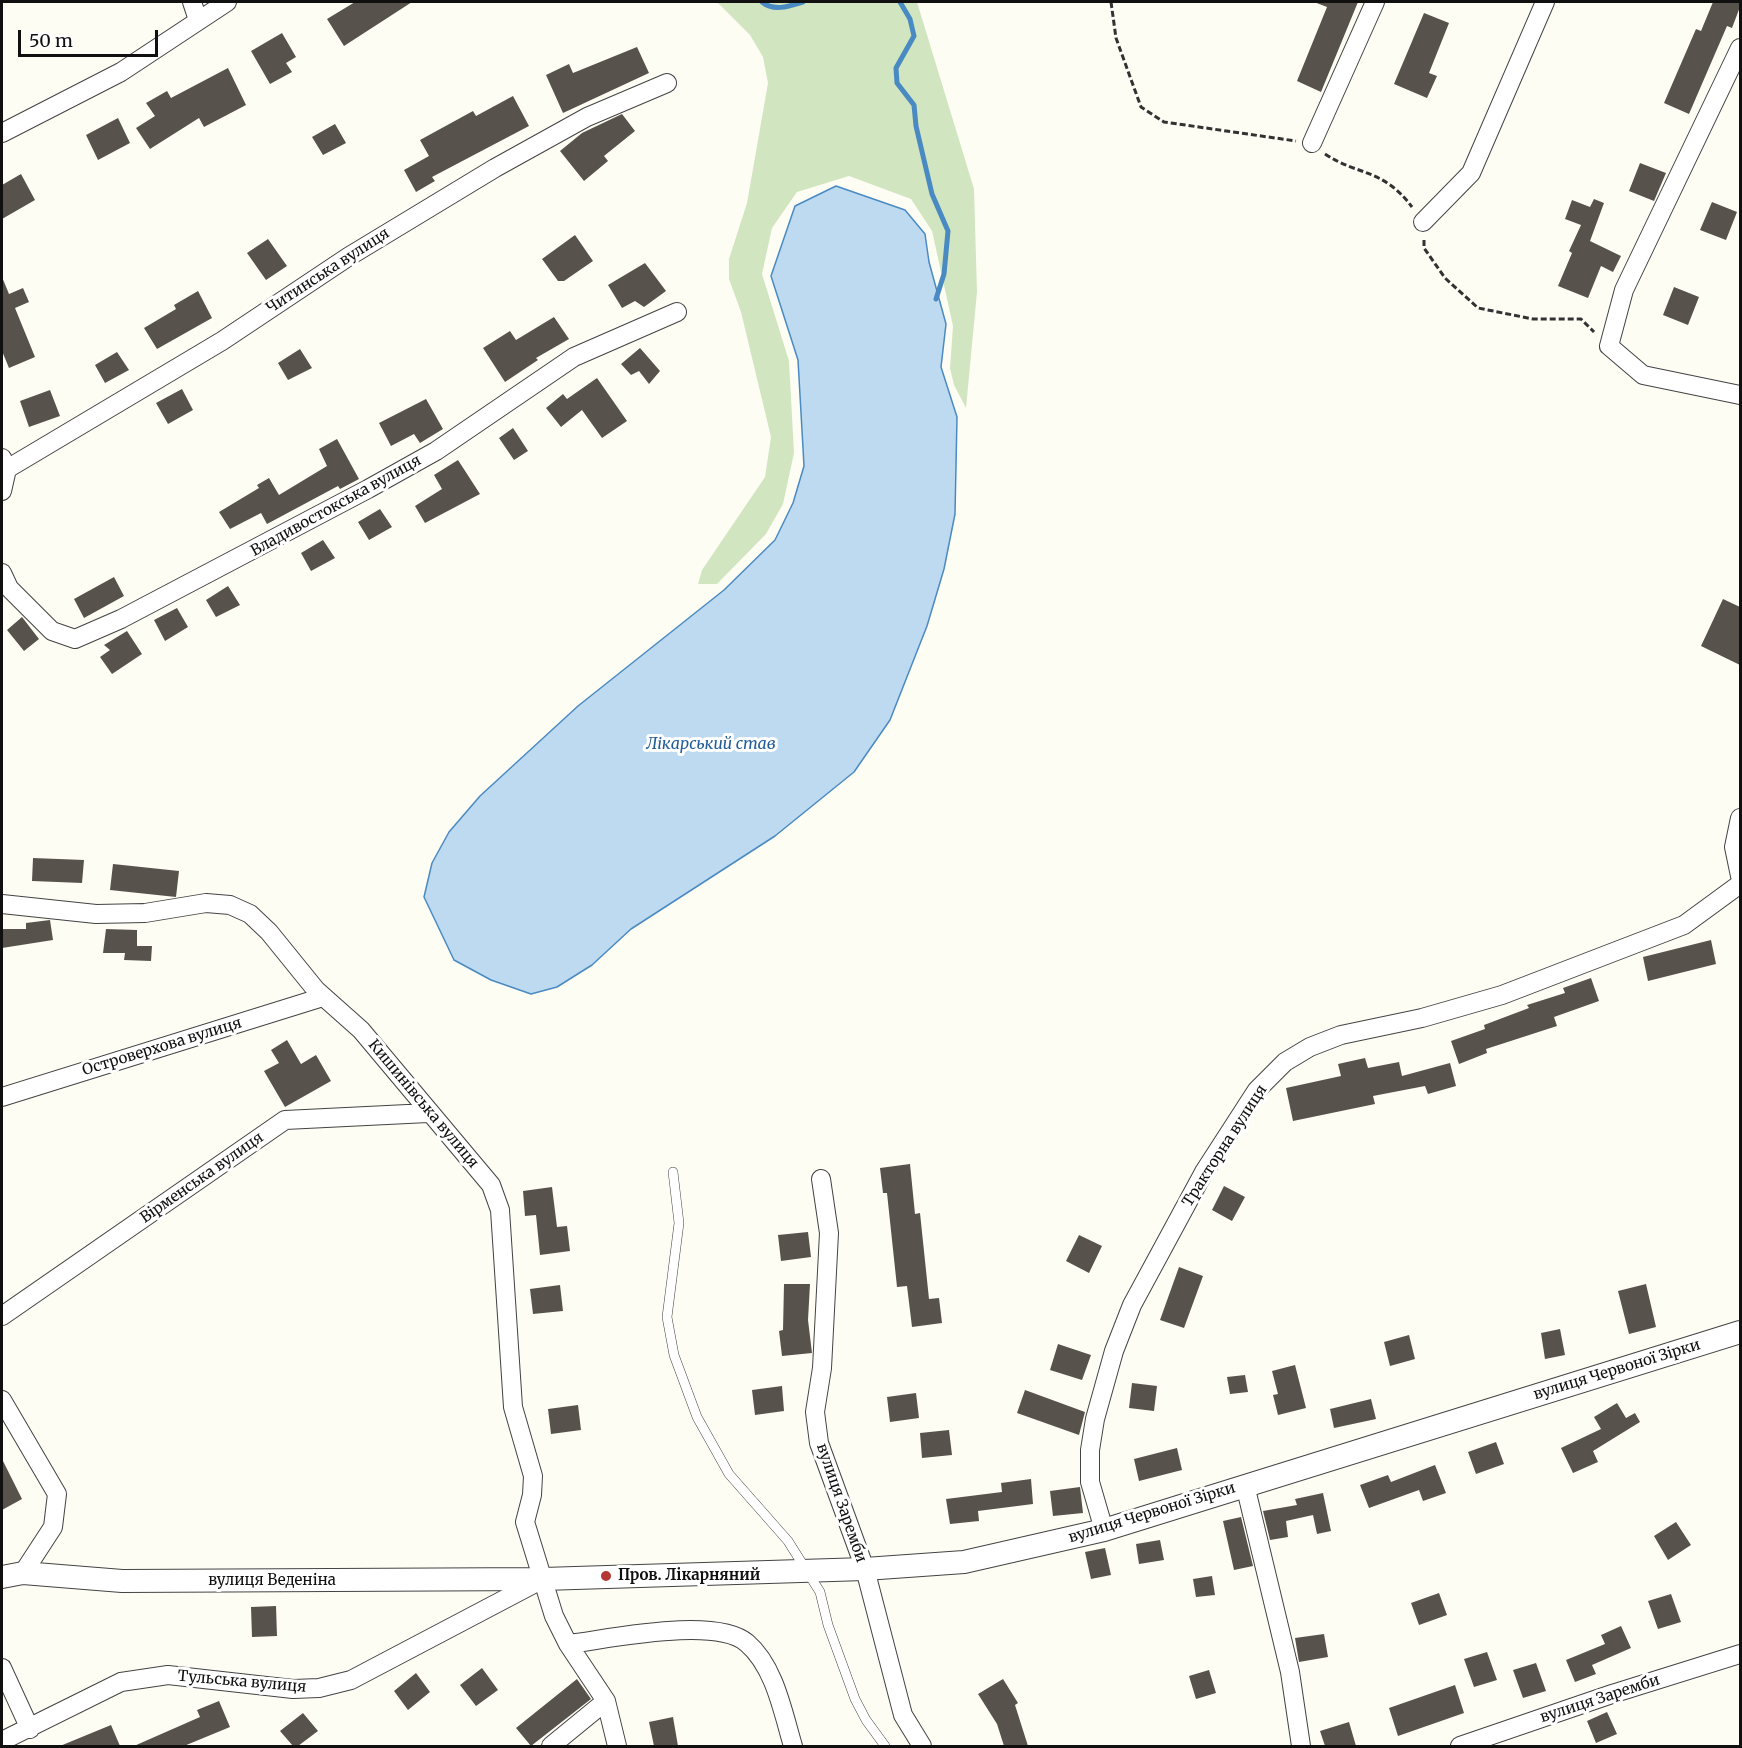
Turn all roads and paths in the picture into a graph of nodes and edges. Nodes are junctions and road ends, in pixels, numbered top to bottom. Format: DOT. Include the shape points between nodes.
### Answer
graph roads {
  1 [pos="192,2"];
  2 [pos="227,2"];
  3 [pos="1111,2"];
  4 [pos="1375,2"];
  5 [pos="1545,2"];
  6 [pos="198,20"];
  7 [pos="1740,48"];
  8 [pos="667,83"];
  9 [pos="2,133"];
  10 [pos="1312,143"];
  11 [pos="1424,222"];
  12 [pos="677,312"];
  13 [pos="1609,346"];
  14 [pos="1740,394"];
  15 [pos="4,463"];
  16 [pos="2,491"];
  17 [pos="2,573"];
  18 [pos="1740,818"];
  19 [pos="1740,876"];
  20 [pos="1740,884"];
  21 [pos="2,904"];
  22 [pos="323,997"];
  23 [pos="2,1097"];
  24 [pos="428,1113"];
  25 [pos="673,1172"];
  26 [pos="821,1179"];
  27 [pos="2,1316"];
  28 [pos="1740,1333"];
  29 [pos="2,1400"];
  30 [pos="1245,1485"];
  31 [pos="1104,1530"];
  32 [pos="865,1569"];
  33 [pos="806,1571"];
  34 [pos="12,1575"];
  35 [pos="543,1579"];
  36 [pos="568,1644"];
  37 [pos="1740,1654"];
  38 [pos="2,1668"];
  39 [pos="606,1701"];
  40 [pos="30,1729"];
  41 [pos="2,1741"];
  42 [pos="551,1746"];
  43 [pos="617,1746"];
  44 [pos="793,1746"];
  45 [pos="885,1746"];
  46 [pos="921,1746"];
  47 [pos="1301,1746"];
  48 [pos="1460,1746"];
  1 -- 6 [label="street"];
  2 -- 6 [label="street"];
  3 -- 10 [label="path" via="1116,38 1140,107 1164,122"];
  4 -- 10 [label="street"];
  5 -- 11 [label="street" via="1471,173"];
  6 -- 9 [label="street" via="121,72"];
  7 -- 13 [label="street" via="1624,290"];
  8 -- 15 [label="street, Читинська вулиця" via="587,117 495,168 348,256 222,341"];
  10 -- 11 [label="path" via="1327,156 1375,174 1401,192"];
  11 -- 13 [label="path" via="1424,248 1445,278 1478,308 1533,319 1581,319"];
  12 -- 17 [label="street, Владивостокська вулиця" via="574,357 436,451 369,489 75,639 52,631 9,588"];
  13 -- 14 [label="street" via="1643,375"];
  15 -- 16 [label="street"];
  18 -- 19 [label="street" via="1734,847"];
  20 -- 31 [label="street, Тракторна вулиця" via="1684,925 1502,995 1422,1018 1341,1035 1310,1047 1285,1062 1257,1090 1204,1172 1132,1305 1114,1351 1090,1450 1090,1482"];
  21 -- 22 [label="street, Кишинівська вулиця" via="96,914 145,913 206,903 230,905 249,914 268,932"];
  22 -- 23 [label="street, Островерхова вулиця"];
  22 -- 24 [label="street, Кишинівська вулиця" via="361,1030"];
  24 -- 27 [label="street, Вірменська вулиця" via="285,1120"];
  24 -- 35 [label="street, Кишинівська вулиця" via="491,1185 500,1210 513,1407 533,1476 525,1522"];
  25 -- 33 [label="lane" via="679,1223 668,1317 674,1355 697,1416 729,1474 772,1520"];
  26 -- 32 [label="street, вулиця Заремби" via="829,1233 822,1368 814,1412 819,1443"];
  28 -- 30 [label="street, вулиця Червоної Зірки"];
  29 -- 34 [label="street" via="57,1494 53,1527"];
  30 -- 31 [label="street, вулиця Червоної Зірки"];
  30 -- 47 [label="street" via="1290,1672"];
  31 -- 32 [label="street, вулиця Червоної Зірки" via="964,1562"];
  32 -- 33 [label="street, вулиця Червоної Зірки"];
  32 -- 46 [label="street, вулиця Заремби" via="896,1695"];
  33 -- 35 [label="street, вулиця Червоної Зірки"];
  33 -- 45 [label="lane" via="820,1592 855,1699"];
  34 -- 35 [label="street, вулиця Веденіна" via="122,1581"];
  35 -- 36 [label="street, Кишинівська вулиця" via="554,1616"];
  35 -- 40 [label="street, Тульська вулиця" via="351,1680 320,1688 293,1689 168,1675 144,1678 121,1682"];
  36 -- 39 [label="street, Кишинівська вулиця"];
  36 -- 44 [label="street" via="702,1628 727,1632 747,1643 763,1663"];
  37 -- 48 [label="street, вулиця Заремби"];
  38 -- 40 [label="street"];
  39 -- 42 [label="street"];
  39 -- 43 [label="street, Кишинівська вулиця"];
  40 -- 41 [label="street, Тульська вулиця"];
}
